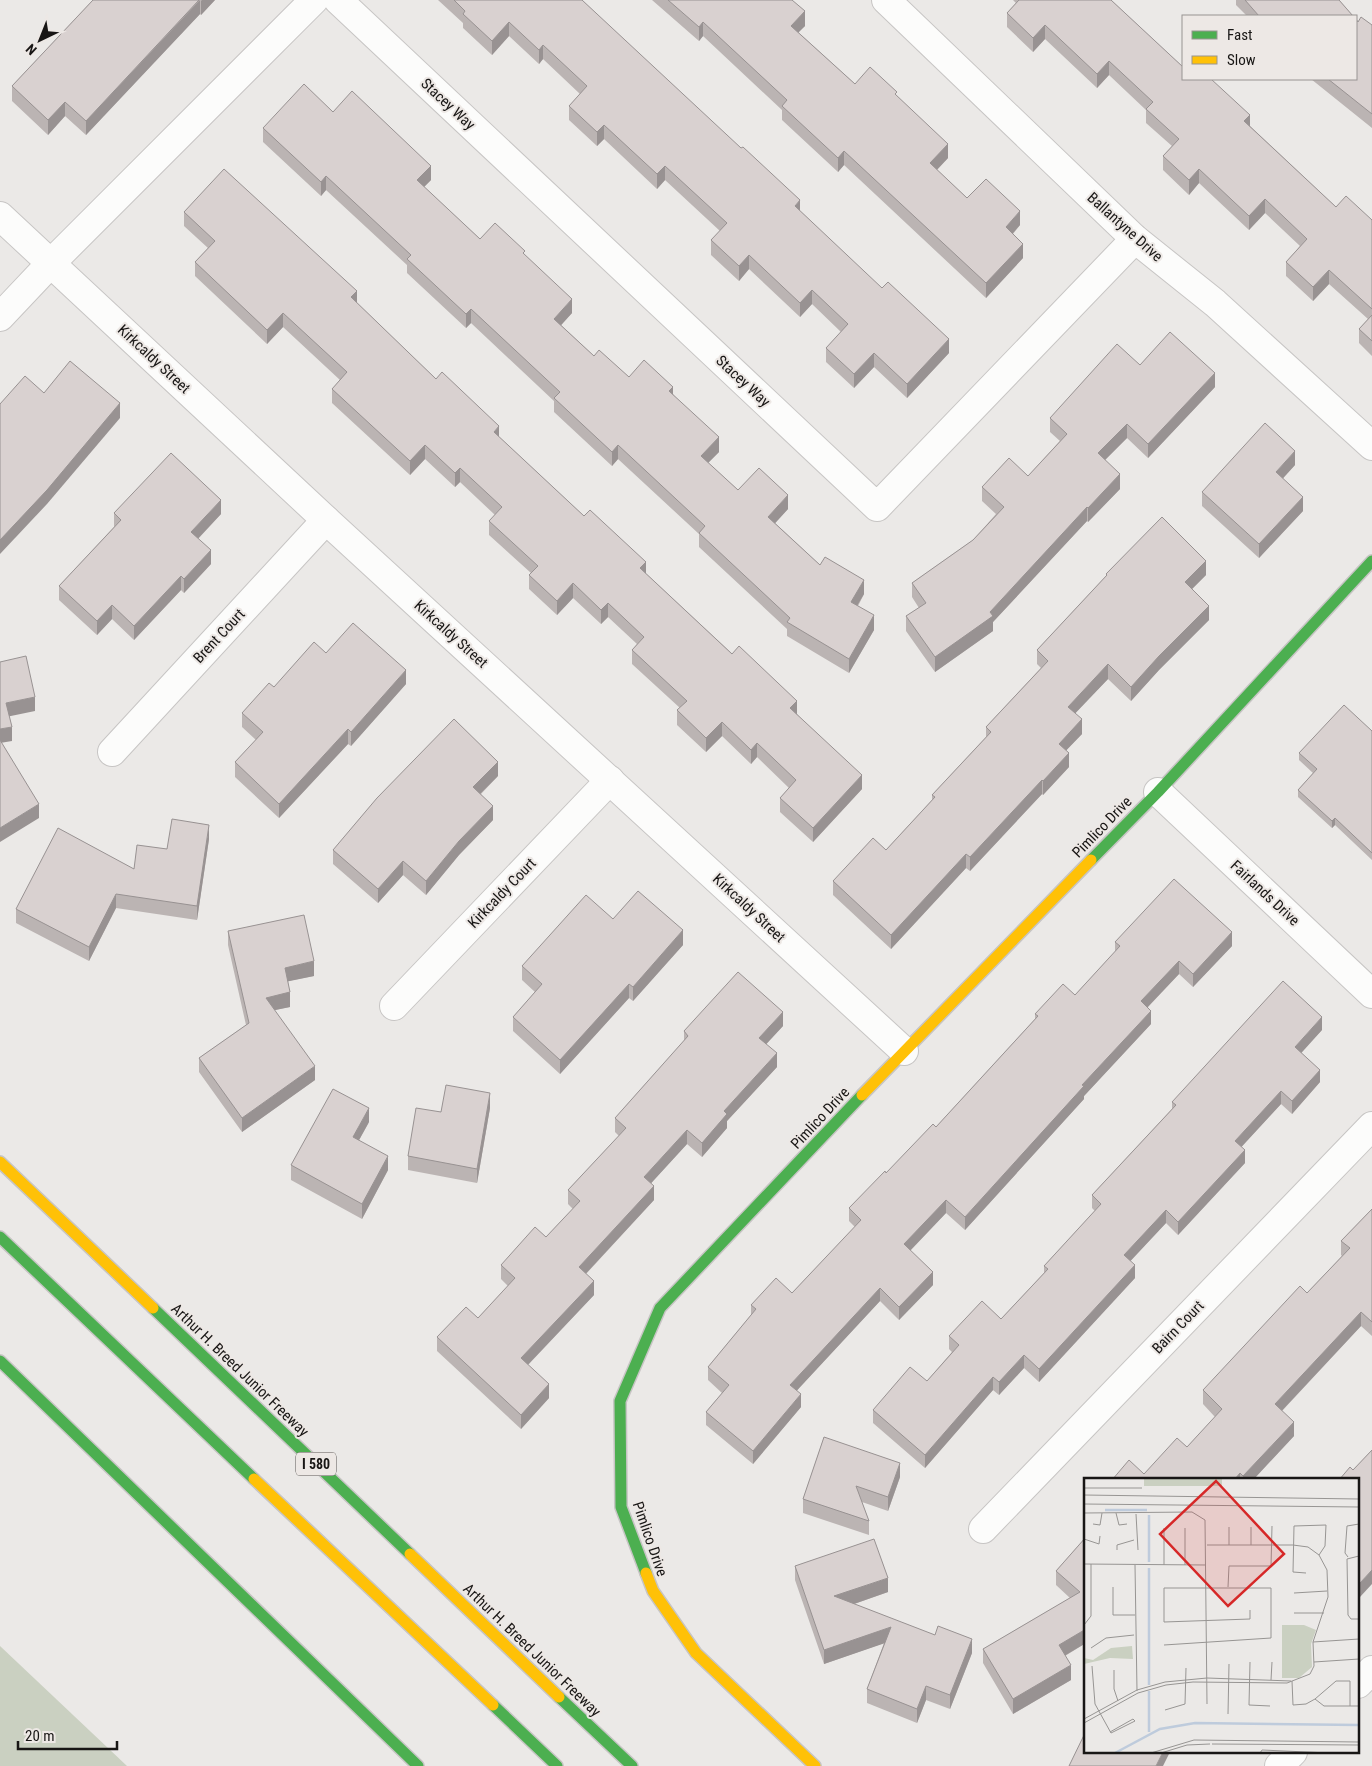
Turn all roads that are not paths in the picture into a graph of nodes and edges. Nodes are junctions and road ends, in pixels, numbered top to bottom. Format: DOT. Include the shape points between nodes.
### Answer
graph roads {
  1 [pos="314,0"];
  2 [pos="338,0"];
  3 [pos="886,0"];
  4 [pos="0,216"];
  5 [pos="1135,239"];
  6 [pos="51,263"];
  7 [pos="0,318"];
  8 [pos="1372,446"];
  9 [pos="326,520"];
  10 [pos="1372,561"];
  11 [pos="112,752"];
  12 [pos="610,780"];
  13 [pos="1158,792"];
  14 [pos="1372,994"];
  15 [pos="394,1006"];
  16 [pos="904,1051"];
  17 [pos="1372,1126"];
  18 [pos="0,1162"];
  19 [pos="0,1237"];
  20 [pos="0,1361"];
  21 [pos="983,1529"];
  22 [pos="1372,1670"];
  23 [pos="1360,1682"];
  24 [pos="1291,1754"];
  25 [pos="418,1766"];
  26 [pos="557,1766"];
  27 [pos="632,1766"];
  28 [pos="815,1766"];
  29 [pos="1279,1766"];
  1 -- 6 [label="street"];
  2 -- 5 [label="street, Stacey Way" via="877,507"];
  3 -- 5 [label="street, Ballantyne Drive"];
  4 -- 6 [label="street, Kirkcaldy Street"];
  5 -- 8 [label="street, Ballantyne Drive" via="1215,304"];
  6 -- 7 [label="street"];
  6 -- 9 [label="street, Kirkcaldy Street"];
  9 -- 11 [label="street, Brent Court"];
  9 -- 12 [label="street, Kirkcaldy Street"];
  10 -- 13 [label="main road, Pimlico Drive"];
  12 -- 15 [label="street, Kirkcaldy Court"];
  12 -- 16 [label="street, Kirkcaldy Street"];
  13 -- 14 [label="street, Fairlands Drive"];
  13 -- 16 [label="main road, Pimlico Drive"];
  16 -- 28 [label="main road, Pimlico Drive" via="660,1308 620,1401 621,1507 653,1591 696,1654"];
  17 -- 21 [label="street, Bairn Court"];
  18 -- 27 [label="main road, Arthur H. Breed Junior Freeway / I 580"];
  19 -- 26 [label="main road"];
  20 -- 25 [label="main road"];
  22 -- 23 [label="street"];
  24 -- 29 [label="street"];
}
